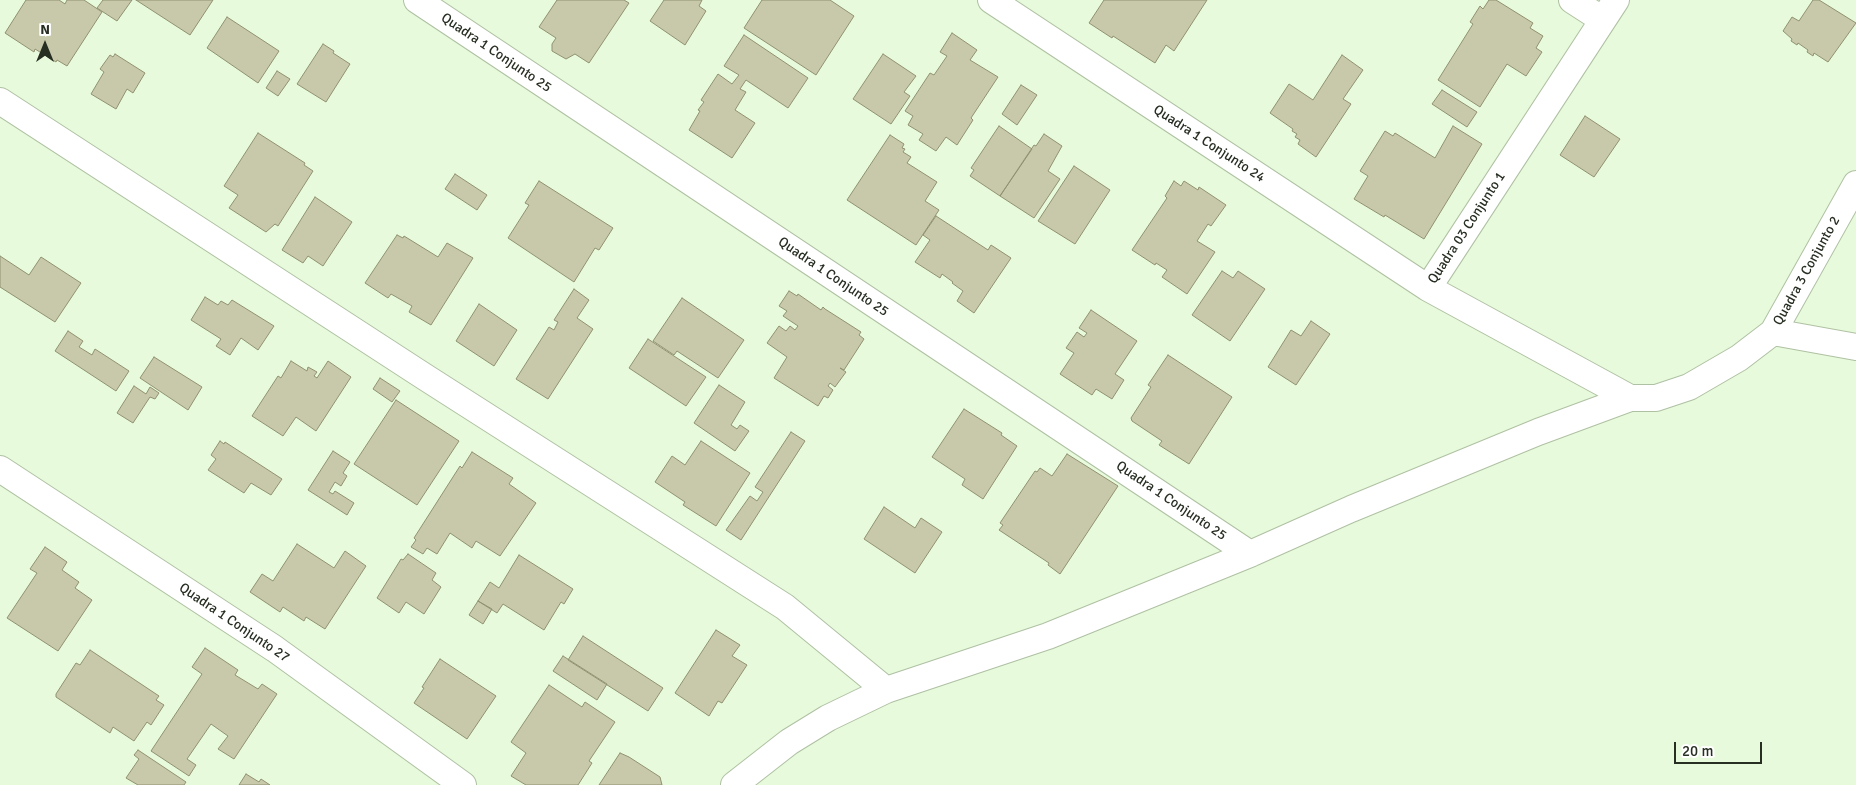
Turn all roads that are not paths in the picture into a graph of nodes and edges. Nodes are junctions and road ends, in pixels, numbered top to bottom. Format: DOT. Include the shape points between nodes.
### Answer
graph roads {
  1 [pos="417,0"];
  2 [pos="991,0"];
  3 [pos="1572,0"];
  4 [pos="1610,10"];
  5 [pos="0,100"];
  6 [pos="1856,184"];
  7 [pos="1428,288"];
  8 [pos="1773,332"];
  9 [pos="1856,347"];
  10 [pos="1630,398"];
  11 [pos="0,469"];
  12 [pos="1250,554"];
  13 [pos="886,690"];
  14 [pos="463,785"];
  15 [pos="734,785"];
  1 -- 12 [label="street, Quadra 1 Conjunto 25"];
  2 -- 7 [label="street, Quadra 1 Conjunto 24"];
  3 -- 4 [label="street"];
  4 -- 7 [label="street, Quadra 03 Conjunto 1"];
  5 -- 13 [label="street" via="785,608"];
  6 -- 8 [label="street, Quadra 3 Conjunto 2"];
  7 -- 10 [label="street, Quadra 03 Conjunto 1"];
  8 -- 9 [label="street"];
  8 -- 10 [label="street" via="1690,387 1656,398"];
  10 -- 12 [label="street" via="1463,461"];
  11 -- 14 [label="street, Quadra 1 Conjunto 27" via="275,649"];
  12 -- 13 [label="street" via="1048,636"];
  13 -- 15 [label="street" via="828,718"];
}
